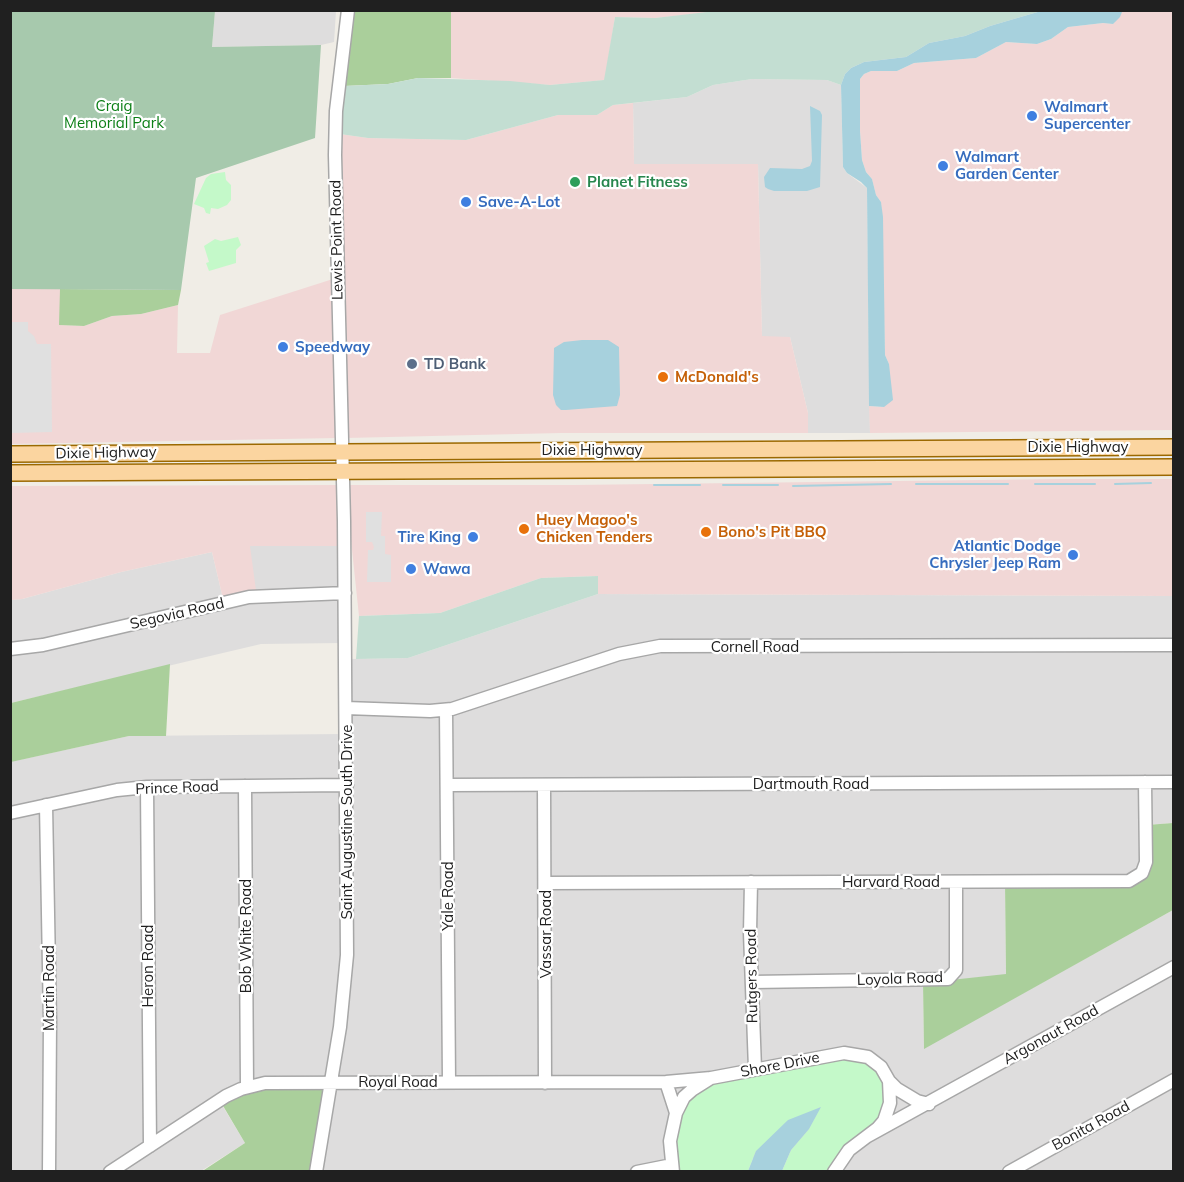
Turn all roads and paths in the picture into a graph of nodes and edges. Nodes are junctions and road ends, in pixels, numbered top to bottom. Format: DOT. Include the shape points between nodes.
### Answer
graph roads {
  1 [pos="348,10"];
  2 [pos="1093,447"];
  3 [pos="1173,447"];
  4 [pos="712,449"];
  5 [pos="342,451"];
  6 [pos="10,454"];
  7 [pos="1173,467"];
  8 [pos="1093,468"];
  9 [pos="712,470"];
  10 [pos="342,471"];
  11 [pos="10,473"];
  12 [pos="345,593"];
  13 [pos="1173,645"];
  14 [pos="10,649"];
  15 [pos="346,708"];
  16 [pos="446,710"];
  17 [pos="1145,782"];
  18 [pos="1173,782"];
  19 [pos="347,785"];
  20 [pos="448,785"];
  21 [pos="544,785"];
  22 [pos="245,786"];
  23 [pos="147,787"];
  24 [pos="46,805"];
  25 [pos="10,813"];
  26 [pos="751,882"];
  27 [pos="956,882"];
  28 [pos="545,883"];
  29 [pos="1173,967"];
  30 [pos="752,982"];
  31 [pos="755,1069"];
  32 [pos="711,1078"];
  33 [pos="1173,1080"];
  34 [pos="889,1081"];
  35 [pos="449,1082"];
  36 [pos="666,1082"];
  37 [pos="331,1083"];
  38 [pos="545,1083"];
  39 [pos="248,1087"];
  40 [pos="929,1104"];
  41 [pos="676,1113"];
  42 [pos="866,1137"];
  43 [pos="150,1146"];
  44 [pos="673,1168"];
  45 [pos="49,1172"];
  46 [pos="110,1172"];
  47 [pos="316,1172"];
  48 [pos="637,1172"];
  49 [pos="834,1172"];
  50 [pos="1009,1172"];
  1 -- 5 [label="street, Lewis Point Road" via="335,155"];
  2 -- 3 [label="main road, Dixie Highway"];
  2 -- 4 [label="main road, Dixie Highway"];
  2 -- 8 [label="street"];
  4 -- 5 [label="main road, Dixie Highway"];
  4 -- 9 [label="street"];
  5 -- 6 [label="main road, Dixie Highway"];
  5 -- 10 [label="street, Lewis Point Road"];
  7 -- 8 [label="main road, Dixie Highway"];
  8 -- 9 [label="main road, Dixie Highway"];
  9 -- 10 [label="main road, Dixie Highway"];
  10 -- 11 [label="main road, Dixie Highway"];
  10 -- 12 [label="street, Saint Augustine South Drive"];
  12 -- 14 [label="street, Segovia Road" via="249,597"];
  12 -- 15 [label="street, Saint Augustine South Drive"];
  13 -- 16 [label="street, Cornell Road" via="660,646 619,654"];
  15 -- 16 [label="street, Cornell Road"];
  15 -- 19 [label="street, Saint Augustine South Drive"];
  16 -- 20 [label="street, Yale Road"];
  17 -- 18 [label="street, Dartmouth Road"];
  17 -- 21 [label="street, Dartmouth Road"];
  17 -- 27 [label="street, Harvard Road" via="1146,862 1138,878"];
  19 -- 22 [label="street, Prince Road"];
  19 -- 37 [label="street, Saint Augustine South Drive" via="347,955"];
  20 -- 21 [label="street, Dartmouth Road"];
  20 -- 35 [label="street, Yale Road"];
  21 -- 28 [label="street, Vassar Road"];
  22 -- 23 [label="street, Prince Road"];
  22 -- 39 [label="street, Bob White Road"];
  23 -- 24 [label="street, Prince Road"];
  23 -- 43 [label="street, Heron Road"];
  24 -- 25 [label="street, Prince Road"];
  24 -- 45 [label="street, Martin Road"];
  26 -- 27 [label="street, Harvard Road"];
  26 -- 28 [label="street, Harvard Road"];
  26 -- 30 [label="street, Rutgers Road"];
  27 -- 30 [label="street, Loyola Road" via="956,970 948,980"];
  28 -- 38 [label="street, Vassar Road"];
  29 -- 40 [label="street, Argonaut Road"];
  30 -- 31 [label="street, Rutgers Road"];
  31 -- 32 [label="street, Shore Drive"];
  31 -- 34 [label="street, Shore Drive" via="850,1053 875,1062"];
  32 -- 36 [label="street, Royal Road"];
  32 -- 41 [label="street, Shore Drive" via="684,1097"];
  33 -- 50 [label="street, Bonita Road"];
  34 -- 40 [label="street, Shore Drive" via="907,1096"];
  34 -- 42 [label="street" via="888,1112 878,1128"];
  35 -- 37 [label="street, Royal Road"];
  35 -- 38 [label="street, Royal Road"];
  36 -- 38 [label="street, Royal Road"];
  36 -- 41 [label="street, Shore Drive"];
  37 -- 39 [label="street, Royal Road" via="273,1082"];
  37 -- 47 [label="street, Saint Augustine South Drive"];
  39 -- 43 [label="street, Royal Road" via="226,1096"];
  40 -- 42 [label="street"];
  41 -- 44 [label="street, Shore Drive" via="670,1141"];
  42 -- 49 [label="street" via="849,1150"];
  43 -- 46 [label="street, Royal Road"];
  44 -- 48 [label="street"];
}
